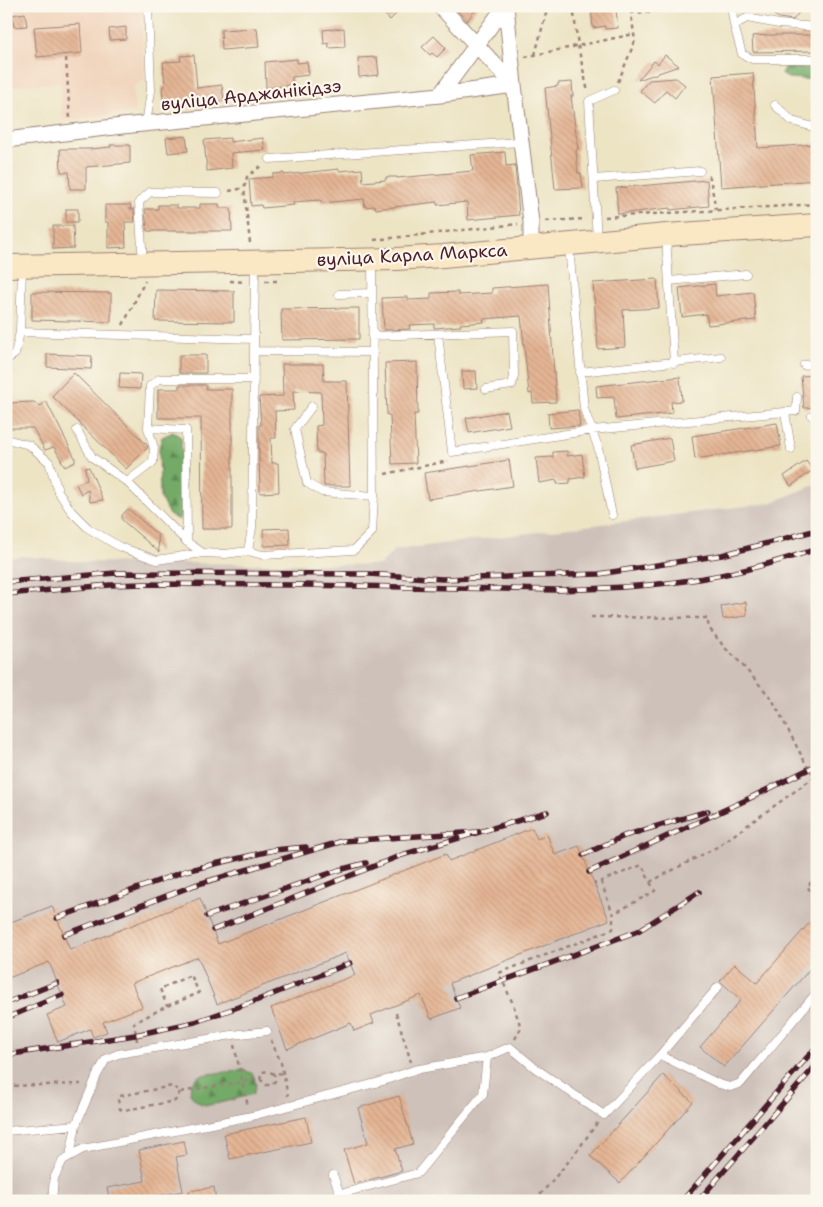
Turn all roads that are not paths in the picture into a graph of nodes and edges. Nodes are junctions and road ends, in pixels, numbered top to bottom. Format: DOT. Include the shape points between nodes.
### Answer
graph roads {
  1 [pos="148,6"];
  2 [pos="440,6"];
  3 [pos="506,6"];
  4 [pos="731,6"];
  5 [pos="734,25"];
  6 [pos="817,26"];
  7 [pos="476,46"];
  8 [pos="817,59"];
  9 [pos="514,85"];
  10 [pos="614,90"];
  11 [pos="440,95"];
  12 [pos="775,105"];
  13 [pos="146,124"];
  14 [pos="817,128"];
  15 [pos="6,140"];
  16 [pos="521,142"];
  17 [pos="270,159"];
  18 [pos="700,171"];
  19 [pos="594,180"];
  20 [pos="218,194"];
  21 [pos="817,225"];
  22 [pos="666,235"];
  23 [pos="597,242"];
  24 [pos="568,245"];
  25 [pos="531,248"];
  26 [pos="370,250"];
  27 [pos="253,256"];
  28 [pos="14,266"];
  29 [pos="144,273"];
  30 [pos="746,274"];
  31 [pos="669,280"];
  32 [pos="372,293"];
  33 [pos="339,294"];
  34 [pos="20,332"];
  35 [pos="438,334"];
  36 [pos="372,336"];
  37 [pos="254,340"];
  38 [pos="254,351"];
  39 [pos="372,352"];
  40 [pos="721,357"];
  41 [pos="6,360"];
  42 [pos="674,363"];
  43 [pos="817,363"];
  44 [pos="804,365"];
  45 [pos="580,372"];
  46 [pos="254,379"];
  47 [pos="486,389"];
  48 [pos="797,397"];
  49 [pos="312,406"];
  50 [pos="785,412"];
  51 [pos="148,428"];
  52 [pos="77,430"];
  53 [pos="592,430"];
  54 [pos="6,439"];
  55 [pos="791,449"];
  56 [pos="127,482"];
  57 [pos="374,496"];
  58 [pos="612,515"];
  59 [pos="188,542"];
  60 [pos="248,551"];
  61 [pos="204,553"];
  62 [pos="718,987"];
  63 [pos="817,992"];
  64 [pos="267,1031"];
  65 [pos="660,1055"];
  66 [pos="487,1057"];
  67 [pos="76,1124"];
  68 [pos="6,1131"];
  69 [pos="70,1156"];
  70 [pos="333,1175"];
  71 [pos="52,1201"];
  1 -- 13 [label="lane" via="151,91"];
  2 -- 7 [label="street"];
  3 -- 7 [label="street"];
  3 -- 9 [label="street"];
  4 -- 5 [label="lane"];
  5 -- 6 [label="lane" via="747,18"];
  5 -- 8 [label="lane" via="742,54 752,59"];
  7 -- 9 [label="street"];
  7 -- 11 [label="street"];
  9 -- 11 [label="street, вуліца Арджанікідзэ"];
  9 -- 16 [label="street"];
  10 -- 19 [label="lane" via="590,101"];
  11 -- 13 [label="street, вуліца Арджанікідзэ"];
  12 -- 14 [label="lane" via="792,121"];
  13 -- 15 [label="street, вуліца Арджанікідзэ"];
  16 -- 17 [label="lane"];
  16 -- 25 [label="street"];
  18 -- 19 [label="lane"];
  19 -- 23 [label="lane"];
  20 -- 29 [label="lane" via="150,192 139,202"];
  21 -- 22 [label="main road, вуліца Карла Маркса"];
  22 -- 23 [label="main road, вуліца Карла Маркса"];
  22 -- 31 [label="lane"];
  23 -- 24 [label="main road, вуліца Карла Маркса"];
  24 -- 25 [label="main road, вуліца Карла Маркса"];
  24 -- 45 [label="lane"];
  25 -- 26 [label="main road, вуліца Карла Маркса" via="443,256"];
  26 -- 27 [label="main road, вуліца Карла Маркса"];
  26 -- 32 [label="lane"];
  27 -- 29 [label="main road, вуліца Карла Маркса"];
  27 -- 37 [label="lane"];
  28 -- 29 [label="main road, вуліца Карла Маркса"];
  28 -- 34 [label="lane"];
  30 -- 31 [label="lane"];
  31 -- 42 [label="lane"];
  32 -- 33 [label="lane"];
  32 -- 36 [label="lane"];
  34 -- 37 [label="lane"];
  34 -- 41 [label="lane" via="15,354"];
  35 -- 36 [label="lane"];
  35 -- 47 [label="lane" via="512,331 512,385"];
  35 -- 53 [label="lane" via="452,452"];
  36 -- 39 [label="lane"];
  37 -- 38 [label="lane"];
  38 -- 39 [label="lane"];
  38 -- 46 [label="lane"];
  39 -- 57 [label="lane"];
  40 -- 42 [label="lane"];
  42 -- 45 [label="lane"];
  43 -- 44 [label="lane"];
  45 -- 53 [label="lane" via="584,409"];
  46 -- 51 [label="lane" via="160,380 150,386"];
  46 -- 60 [label="lane" via="252,528"];
  48 -- 50 [label="lane" via="796,411"];
  49 -- 57 [label="lane" via="295,429 307,483 322,492"];
  50 -- 53 [label="lane"];
  50 -- 55 [label="lane"];
  51 -- 56 [label="lane" via="154,448 153,462"];
  51 -- 59 [label="lane" via="186,430"];
  52 -- 56 [label="lane" via="92,457"];
  53 -- 58 [label="lane"];
  54 -- 61 [label="lane" via="29,445 49,462 58,491 71,511 88,528 120,548 157,560"];
  56 -- 59 [label="lane"];
  57 -- 60 [label="lane" via="372,532 354,550 263,554"];
  59 -- 61 [label="lane"];
  60 -- 61 [label="lane"];
  62 -- 65 [label="lane"];
  63 -- 65 [label="lane" via="741,1083 730,1087 719,1084"];
  64 -- 67 [label="lane" via="138,1050 106,1059"];
  65 -- 66 [label="lane" via="604,1115 535,1068 510,1046"];
  66 -- 69 [label="lane" via="414,1070 292,1106 82,1149"];
  66 -- 70 [label="lane" via="483,1094 418,1173 340,1194"];
  67 -- 68 [label="lane"];
  67 -- 69 [label="lane"];
  69 -- 71 [label="lane" via="63,1160 54,1178"];
}
